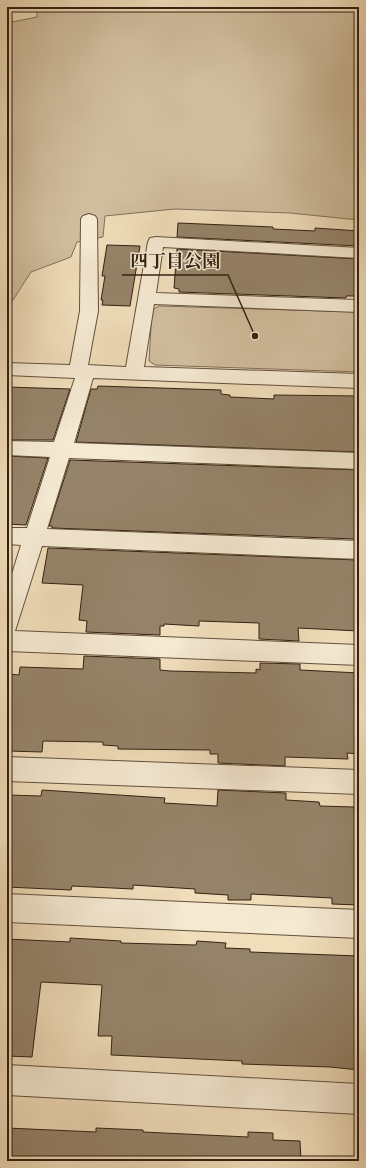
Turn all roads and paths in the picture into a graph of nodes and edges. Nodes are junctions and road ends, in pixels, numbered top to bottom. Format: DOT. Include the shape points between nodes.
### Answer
graph roads {
  1 [pos="89,219"];
  2 [pos="359,253"];
  3 [pos="146,298"];
  4 [pos="359,306"];
  5 [pos="7,369"];
  6 [pos="82,371"];
  7 [pos="134,374"];
  8 [pos="359,381"];
  9 [pos="7,448"];
  10 [pos="61,449"];
  11 [pos="359,461"];
  12 [pos="7,536"];
  13 [pos="35,538"];
  14 [pos="359,550"];
  15 [pos="7,625"];
  16 [pos="7,641"];
  17 [pos="359,655"];
  18 [pos="7,769"];
  19 [pos="359,782"];
  20 [pos="7,908"];
  21 [pos="359,924"];
  22 [pos="7,1080"];
  23 [pos="359,1099"];
  1 -- 6 [label="street" via="89,311"];
  2 -- 3 [label="street" via="156,242"];
  3 -- 4 [label="street"];
  3 -- 7 [label="street"];
  5 -- 6 [label="street"];
  6 -- 7 [label="street"];
  6 -- 10 [label="street"];
  7 -- 8 [label="street"];
  9 -- 10 [label="street"];
  10 -- 11 [label="street"];
  10 -- 13 [label="street"];
  12 -- 13 [label="street"];
  13 -- 14 [label="street"];
  13 -- 15 [label="street"];
  16 -- 17 [label="street"];
  18 -- 19 [label="street"];
  20 -- 21 [label="street"];
  22 -- 23 [label="street"];
}
